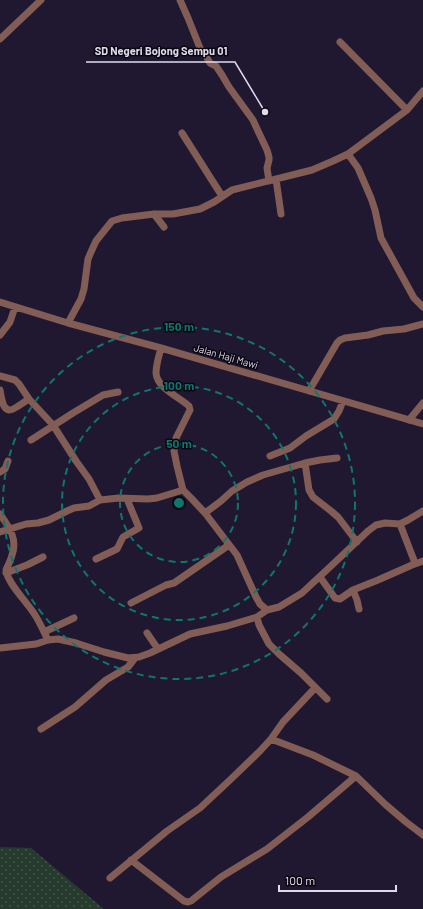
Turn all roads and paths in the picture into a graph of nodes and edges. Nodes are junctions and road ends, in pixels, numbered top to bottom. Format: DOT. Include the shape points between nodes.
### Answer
graph roads {
  1 [pos="41,0"];
  2 [pos="180,0"];
  3 [pos="0,39"];
  4 [pos="340,42"];
  5 [pos="423,91"];
  6 [pos="407,110"];
  7 [pos="182,133"];
  8 [pos="348,154"];
  9 [pos="272,180"];
  10 [pos="222,196"];
  11 [pos="154,214"];
  12 [pos="281,214"];
  13 [pos="164,227"];
  14 [pos="0,302"];
  15 [pos="15,307"];
  16 [pos="423,307"];
  17 [pos="68,323"];
  18 [pos="423,324"];
  19 [pos="0,335"];
  20 [pos="161,348"];
  21 [pos="0,376"];
  22 [pos="0,390"];
  23 [pos="308,391"];
  24 [pos="118,392"];
  25 [pos="29,399"];
  26 [pos="343,400"];
  27 [pos="423,403"];
  28 [pos="409,420"];
  29 [pos="423,424"];
  30 [pos="53,426"];
  31 [pos="31,440"];
  32 [pos="270,456"];
  33 [pos="337,458"];
  34 [pos="8,461"];
  35 [pos="305,463"];
  36 [pos="0,472"];
  37 [pos="183,490"];
  38 [pos="127,499"];
  39 [pos="100,500"];
  40 [pos="423,511"];
  41 [pos="204,513"];
  42 [pos="0,514"];
  43 [pos="400,524"];
  44 [pos="10,528"];
  45 [pos="0,532"];
  46 [pos="357,542"];
  47 [pos="229,545"];
  48 [pos="43,557"];
  49 [pos="96,559"];
  50 [pos="423,560"];
  51 [pos="415,563"];
  52 [pos="3,568"];
  53 [pos="320,577"];
  54 [pos="353,590"];
  55 [pos="131,603"];
  56 [pos="267,610"];
  57 [pos="359,610"];
  58 [pos="257,617"];
  59 [pos="74,618"];
  60 [pos="44,632"];
  61 [pos="147,632"];
  62 [pos="48,640"];
  63 [pos="0,648"];
  64 [pos="158,649"];
  65 [pos="135,658"];
  66 [pos="315,688"];
  67 [pos="327,699"];
  68 [pos="41,729"];
  69 [pos="271,739"];
  70 [pos="356,776"];
  71 [pos="423,835"];
  72 [pos="131,860"];
  73 [pos="110,878"];
  1 -- 3 [label="street"];
  2 -- 9 [label="street" via="200,48 210,63 216,66 258,131 269,160 266,172"];
  4 -- 6 [label="street"];
  5 -- 6 [label="street"];
  6 -- 8 [label="street"];
  7 -- 10 [label="street"];
  8 -- 9 [label="street" via="312,170"];
  8 -- 16 [label="street" via="358,168 371,198 381,238 414,298"];
  9 -- 10 [label="street" via="232,190"];
  9 -- 12 [label="street"];
  10 -- 11 [label="street" via="200,209 173,214"];
  11 -- 13 [label="street"];
  11 -- 17 [label="street" via="122,218 109,224 88,259 81,300"];
  14 -- 15 [label="street, Jalan Haji Mawi"];
  15 -- 17 [label="street, Jalan Haji Mawi"];
  15 -- 19 [label="street" via="10,322"];
  17 -- 20 [label="street, Jalan Haji Mawi"];
  18 -- 23 [label="street" via="342,339"];
  20 -- 23 [label="street, Jalan Haji Mawi"];
  20 -- 37 [label="street" via="156,372 158,381 189,406 190,410 176,438 174,451"];
  21 -- 25 [label="street" via="17,382"];
  22 -- 25 [label="street" via="3,404 10,410"];
  23 -- 26 [label="street, Jalan Haji Mawi"];
  24 -- 30 [label="street" via="103,395"];
  25 -- 30 [label="street"];
  26 -- 28 [label="street, Jalan Haji Mawi"];
  26 -- 32 [label="street" via="334,418 290,448"];
  27 -- 28 [label="street"];
  28 -- 29 [label="street, Jalan Haji Mawi"];
  30 -- 31 [label="street"];
  30 -- 39 [label="street"];
  33 -- 35 [label="street"];
  34 -- 36 [label="street"];
  35 -- 41 [label="street" via="247,482"];
  35 -- 46 [label="street" via="313,497 338,517"];
  37 -- 38 [label="street" via="157,498"];
  37 -- 41 [label="street"];
  38 -- 39 [label="street"];
  38 -- 49 [label="street" via="140,527 123,537 117,549"];
  39 -- 44 [label="street" via="90,506 74,508 49,520"];
  40 -- 43 [label="street"];
  41 -- 47 [label="street"];
  42 -- 44 [label="street"];
  43 -- 46 [label="street" via="376,525"];
  43 -- 51 [label="street"];
  44 -- 45 [label="street"];
  44 -- 52 [label="street" via="15,547 6,570"];
  46 -- 53 [label="street"];
  47 -- 55 [label="street" via="174,583"];
  47 -- 56 [label="street" via="240,560 260,604"];
  48 -- 52 [label="street" via="27,565"];
  50 -- 51 [label="street"];
  51 -- 54 [label="street"];
  52 -- 60 [label="street"];
  53 -- 54 [label="street" via="336,599"];
  53 -- 56 [label="street" via="302,593 279,607"];
  54 -- 57 [label="street"];
  56 -- 58 [label="street"];
  58 -- 64 [label="street" via="190,634"];
  58 -- 66 [label="street" via="270,644"];
  59 -- 60 [label="street"];
  60 -- 62 [label="street"];
  61 -- 64 [label="street"];
  62 -- 63 [label="street"];
  62 -- 65 [label="street" via="65,640"];
  64 -- 65 [label="street"];
  65 -- 68 [label="street" via="128,667 106,680 75,707"];
  66 -- 67 [label="street"];
  66 -- 69 [label="street" via="283,722"];
  69 -- 70 [label="street" via="313,755"];
  69 -- 72 [label="street" via="200,808"];
  70 -- 71 [label="street"];
  70 -- 72 [label="street" via="267,850 221,877 191,901 184,901"];
  72 -- 73 [label="street"];
}
